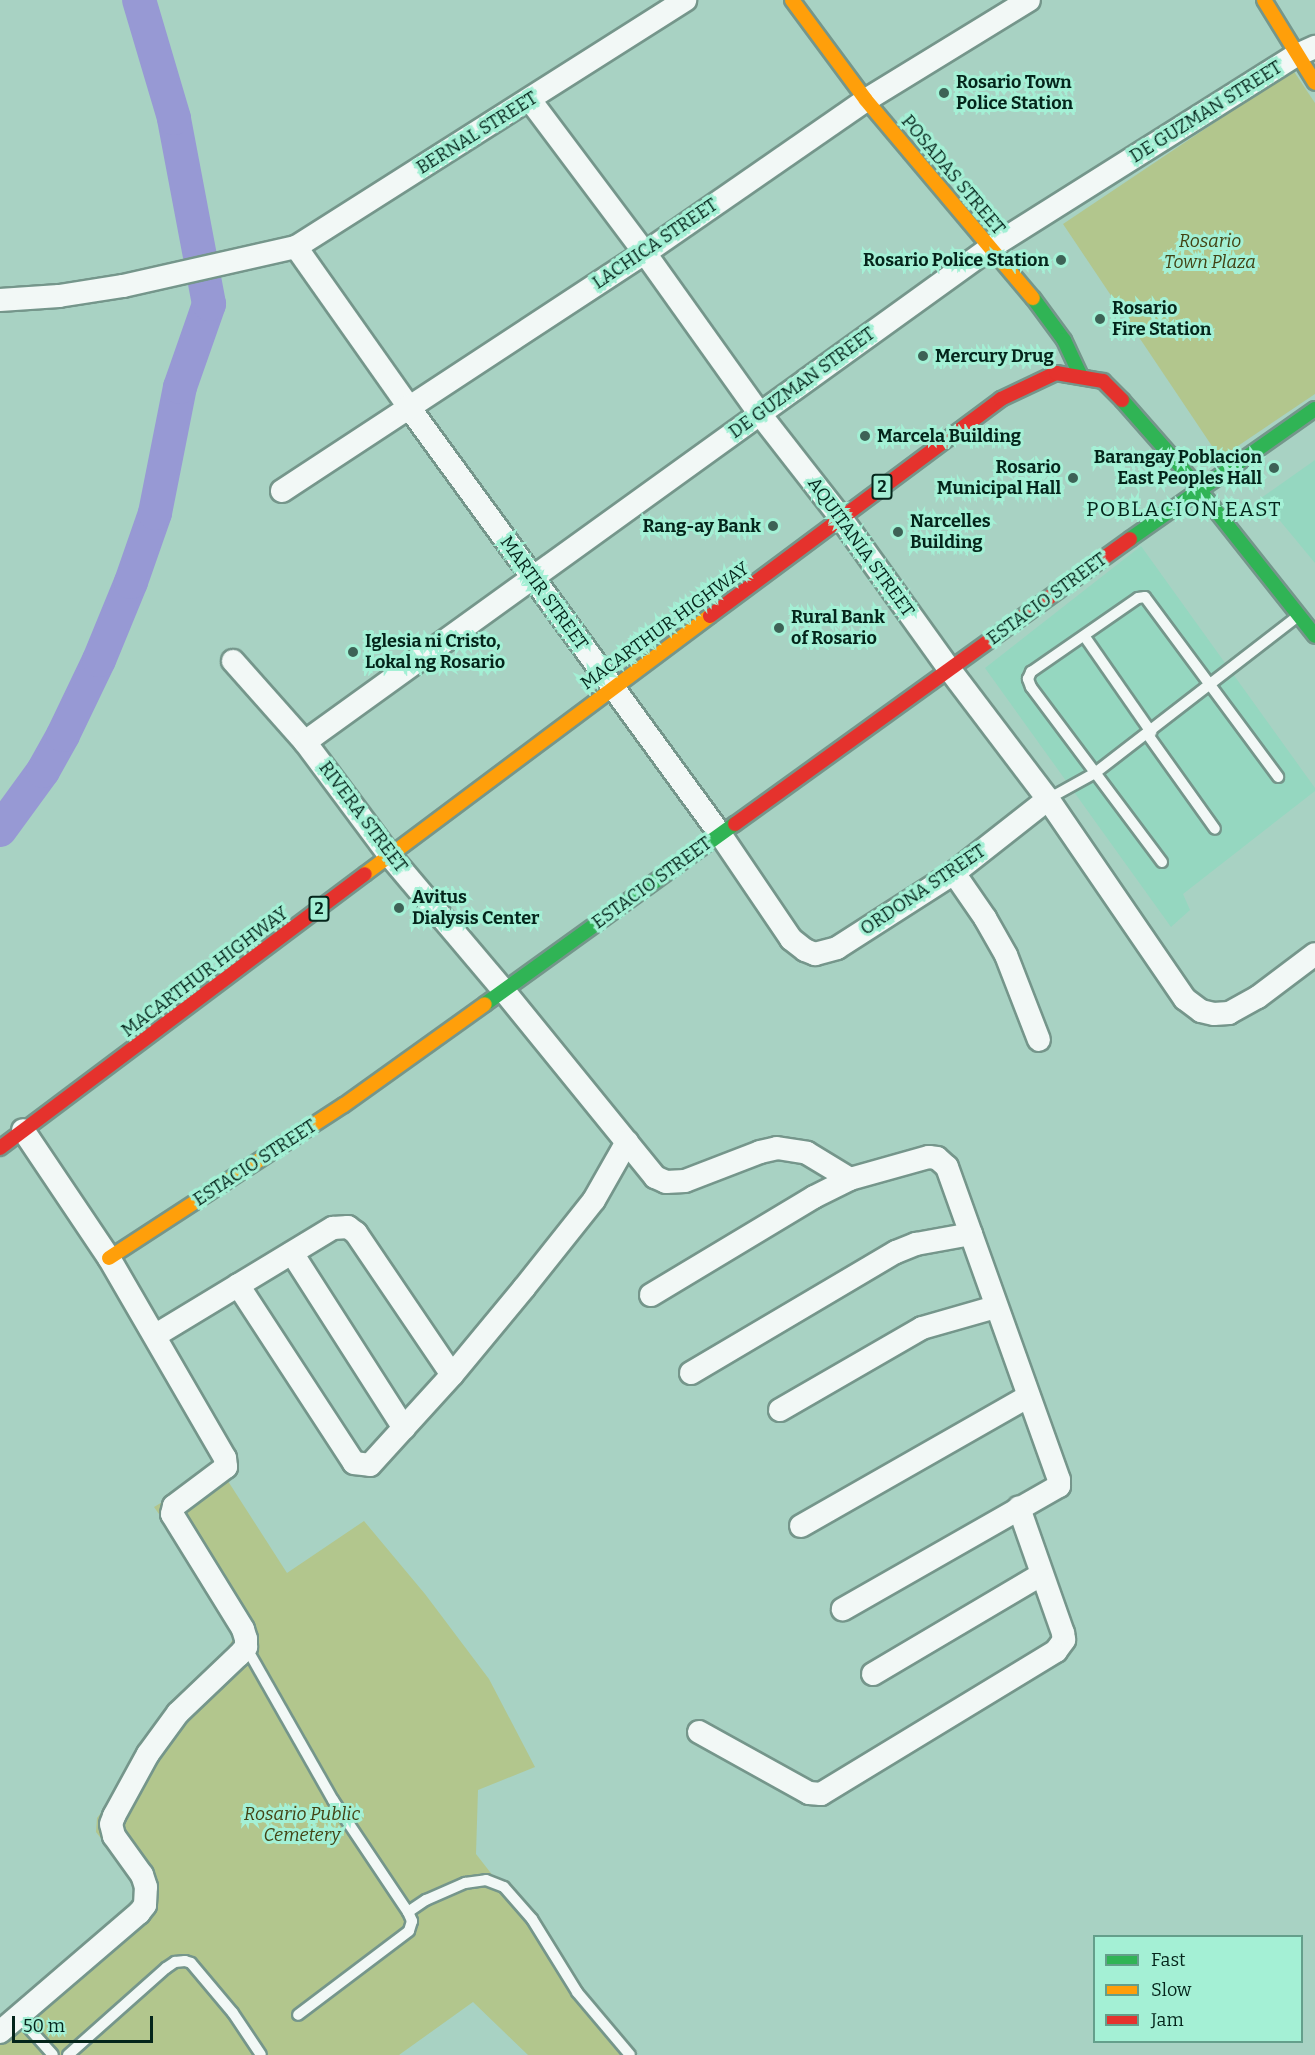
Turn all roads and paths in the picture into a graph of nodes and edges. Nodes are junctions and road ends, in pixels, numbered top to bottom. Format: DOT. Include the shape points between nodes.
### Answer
graph roads {
  1 [pos="792,0"];
  2 [pos="1029,0"];
  3 [pos="1263,0"];
  4 [pos="679,1"];
  5 [pos="1306,51"];
  6 [pos="1315,83"];
  7 [pos="530,100"];
  8 [pos="866,100"];
  9 [pos="296,247"];
  10 [pos="990,248"];
  11 [pos="645,253"];
  12 [pos="0,300"];
  13 [pos="1081,376"];
  14 [pos="408,406"];
  15 [pos="1315,410"];
  16 [pos="759,413"];
  17 [pos="1198,490"];
  18 [pos="282,491"];
  19 [pos="841,518"];
  20 [pos="533,579"];
  21 [pos="1299,615"];
  22 [pos="1315,636"];
  23 [pos="1085,637"];
  24 [pos="233,661"];
  25 [pos="950,669"];
  26 [pos="1209,684"];
  27 [pos="613,686"];
  28 [pos="1149,734"];
  29 [pos="305,741"];
  30 [pos="1095,773"];
  31 [pos="1278,777"];
  32 [pos="1048,799"];
  33 [pos="1215,829"];
  34 [pos="720,834"];
  35 [pos="390,856"];
  36 [pos="1162,862"];
  37 [pos="954,873"];
  38 [pos="791,939"];
  39 [pos="1315,954"];
  40 [pos="504,991"];
  41 [pos="1039,1040"];
  42 [pos="23,1130"];
  43 [pos="627,1142"];
  44 [pos="0,1148"];
  45 [pos="850,1179"];
  46 [pos="971,1234"];
  47 [pos="292,1253"];
  48 [pos="109,1258"];
  49 [pos="238,1285"];
  50 [pos="651,1294"];
  51 [pos="995,1307"];
  52 [pos="156,1335"];
  53 [pos="691,1373"];
  54 [pos="452,1375"];
  55 [pos="1029,1396"];
  56 [pos="780,1410"];
  57 [pos="404,1428"];
  58 [pos="1019,1508"];
  59 [pos="801,1526"];
  60 [pos="1042,1574"];
  61 [pos="843,1609"];
  62 [pos="246,1647"];
  63 [pos="873,1674"];
  64 [pos="699,1732"];
  65 [pos="408,1912"];
  66 [pos="298,2015"];
  67 [pos="18,2016"];
  68 [pos="0,2032"];
  69 [pos="53,2055"];
  70 [pos="68,2055"];
  71 [pos="261,2055"];
  72 [pos="630,2055"];
  1 -- 8 [label="main road, POSADAS STREET"];
  2 -- 8 [label="street, LACHICA STREET"];
  3 -- 5 [label="main road"];
  4 -- 7 [label="street, BERNAL STREET"];
  5 -- 6 [label="main road"];
  5 -- 10 [label="street, DE GUZMAN STREET"];
  7 -- 9 [label="street, BERNAL STREET"];
  7 -- 11 [label="street, AQUITANIA STREET"];
  8 -- 10 [label="main road, POSADAS STREET"];
  8 -- 11 [label="street, LACHICA STREET"];
  9 -- 12 [label="street, BERNAL STREET" via="123,286"];
  9 -- 14 [label="street, MARTIR STREET"];
  10 -- 13 [label="main road, POSADAS STREET" via="1064,340"];
  10 -- 16 [label="street, DE GUZMAN STREET"];
  11 -- 14 [label="street, LACHICA STREET"];
  11 -- 16 [label="street, AQUITANIA STREET"];
  13 -- 17 [label="main road, MACARTHUR HIGHWAY / 2" via="1102,381 1123,401"];
  13 -- 19 [label="main road, MACARTHUR HIGHWAY / 2" via="1056,373 1001,399"];
  14 -- 18 [label="street, LACHICA STREET"];
  14 -- 20 [label="street, MARTIR STREET"];
  15 -- 17 [label="main road, ESTACIO STREET"];
  16 -- 19 [label="street, AQUITANIA STREET"];
  16 -- 20 [label="street, DE GUZMAN STREET"];
  17 -- 21 [label="main road, MACARTHUR HIGHWAY / 2"];
  17 -- 25 [label="main road, ESTACIO STREET"];
  19 -- 25 [label="street, AQUITANIA STREET"];
  19 -- 27 [label="main road, MACARTHUR HIGHWAY / 2"];
  20 -- 27 [label="street, MARTIR STREET"];
  20 -- 29 [label="street, DE GUZMAN STREET"];
  21 -- 22 [label="main road, MACARTHUR HIGHWAY / 2"];
  21 -- 26 [label="lane"];
  23 -- 26 [label="lane" via="1138,598 1145,597"];
  23 -- 28 [label="lane"];
  23 -- 30 [label="lane" via="1031,672 1029,682"];
  24 -- 29 [label="street, RIVERA STREET"];
  25 -- 32 [label="street, AQUITANIA STREET"];
  25 -- 34 [label="main road, ESTACIO STREET"];
  26 -- 28 [label="lane"];
  26 -- 31 [label="lane"];
  27 -- 34 [label="street, MARTIR STREET"];
  27 -- 35 [label="main road, MACARTHUR HIGHWAY / 2"];
  28 -- 30 [label="lane"];
  28 -- 33 [label="lane"];
  29 -- 35 [label="street, RIVERA STREET"];
  30 -- 32 [label="lane"];
  30 -- 36 [label="lane"];
  32 -- 37 [label="street, ORDONA STREET"];
  32 -- 39 [label="street, AQUITANIA STREET" via="1185,999 1201,1011 1229,1013 1258,997"];
  34 -- 38 [label="street, MARTIR STREET"];
  34 -- 40 [label="main road, ESTACIO STREET"];
  35 -- 40 [label="street, RIVERA STREET"];
  35 -- 42 [label="main road, MACARTHUR HIGHWAY / 2"];
  37 -- 38 [label="street, ORDONA STREET" via="837,948 815,954"];
  37 -- 41 [label="street" via="1006,955"];
  40 -- 43 [label="street, RIVERA STREET"];
  40 -- 48 [label="main road, ESTACIO STREET" via="344,1105"];
  42 -- 44 [label="main road, MACARTHUR HIGHWAY / 2"];
  42 -- 48 [label="street"];
  43 -- 45 [label="street, RIVERA STREET" via="654,1177 666,1182 699,1177 777,1148 807,1153"];
  43 -- 54 [label="street" via="594,1200"];
  45 -- 46 [label="street" via="937,1158 947,1167"];
  45 -- 50 [label="street"];
  46 -- 51 [label="street"];
  46 -- 53 [label="street" via="916,1244 896,1252"];
  47 -- 49 [label="street"];
  47 -- 54 [label="street" via="333,1228 353,1229"];
  47 -- 57 [label="street"];
  48 -- 52 [label="street"];
  49 -- 52 [label="street"];
  49 -- 57 [label="street" via="354,1462 365,1466 376,1461"];
  51 -- 55 [label="street"];
  51 -- 56 [label="street" via="922,1328"];
  52 -- 62 [label="street" via="226,1462 222,1471 174,1506 172,1514 243,1629"];
  54 -- 57 [label="street"];
  55 -- 58 [label="street" via="1060,1483 1056,1490"];
  55 -- 59 [label="street"];
  58 -- 60 [label="street"];
  58 -- 61 [label="street"];
  60 -- 63 [label="street"];
  60 -- 64 [label="street" via="1064,1633 1065,1640 1056,1651 827,1792 809,1793"];
  62 -- 65 [label="lane" via="333,1800"];
  62 -- 67 [label="street" via="178,1713 148,1754 114,1816 114,1836 142,1875 147,1894 145,1905"];
  65 -- 66 [label="lane" via="412,1925 409,1931"];
  65 -- 72 [label="lane" via="465,1882 486,1880 504,1887 532,1919 577,1992"];
  67 -- 68 [label="street"];
  67 -- 69 [label="lane"];
  70 -- 71 [label="lane" via="166,1968 180,1961 191,1963 233,2013"];
}
